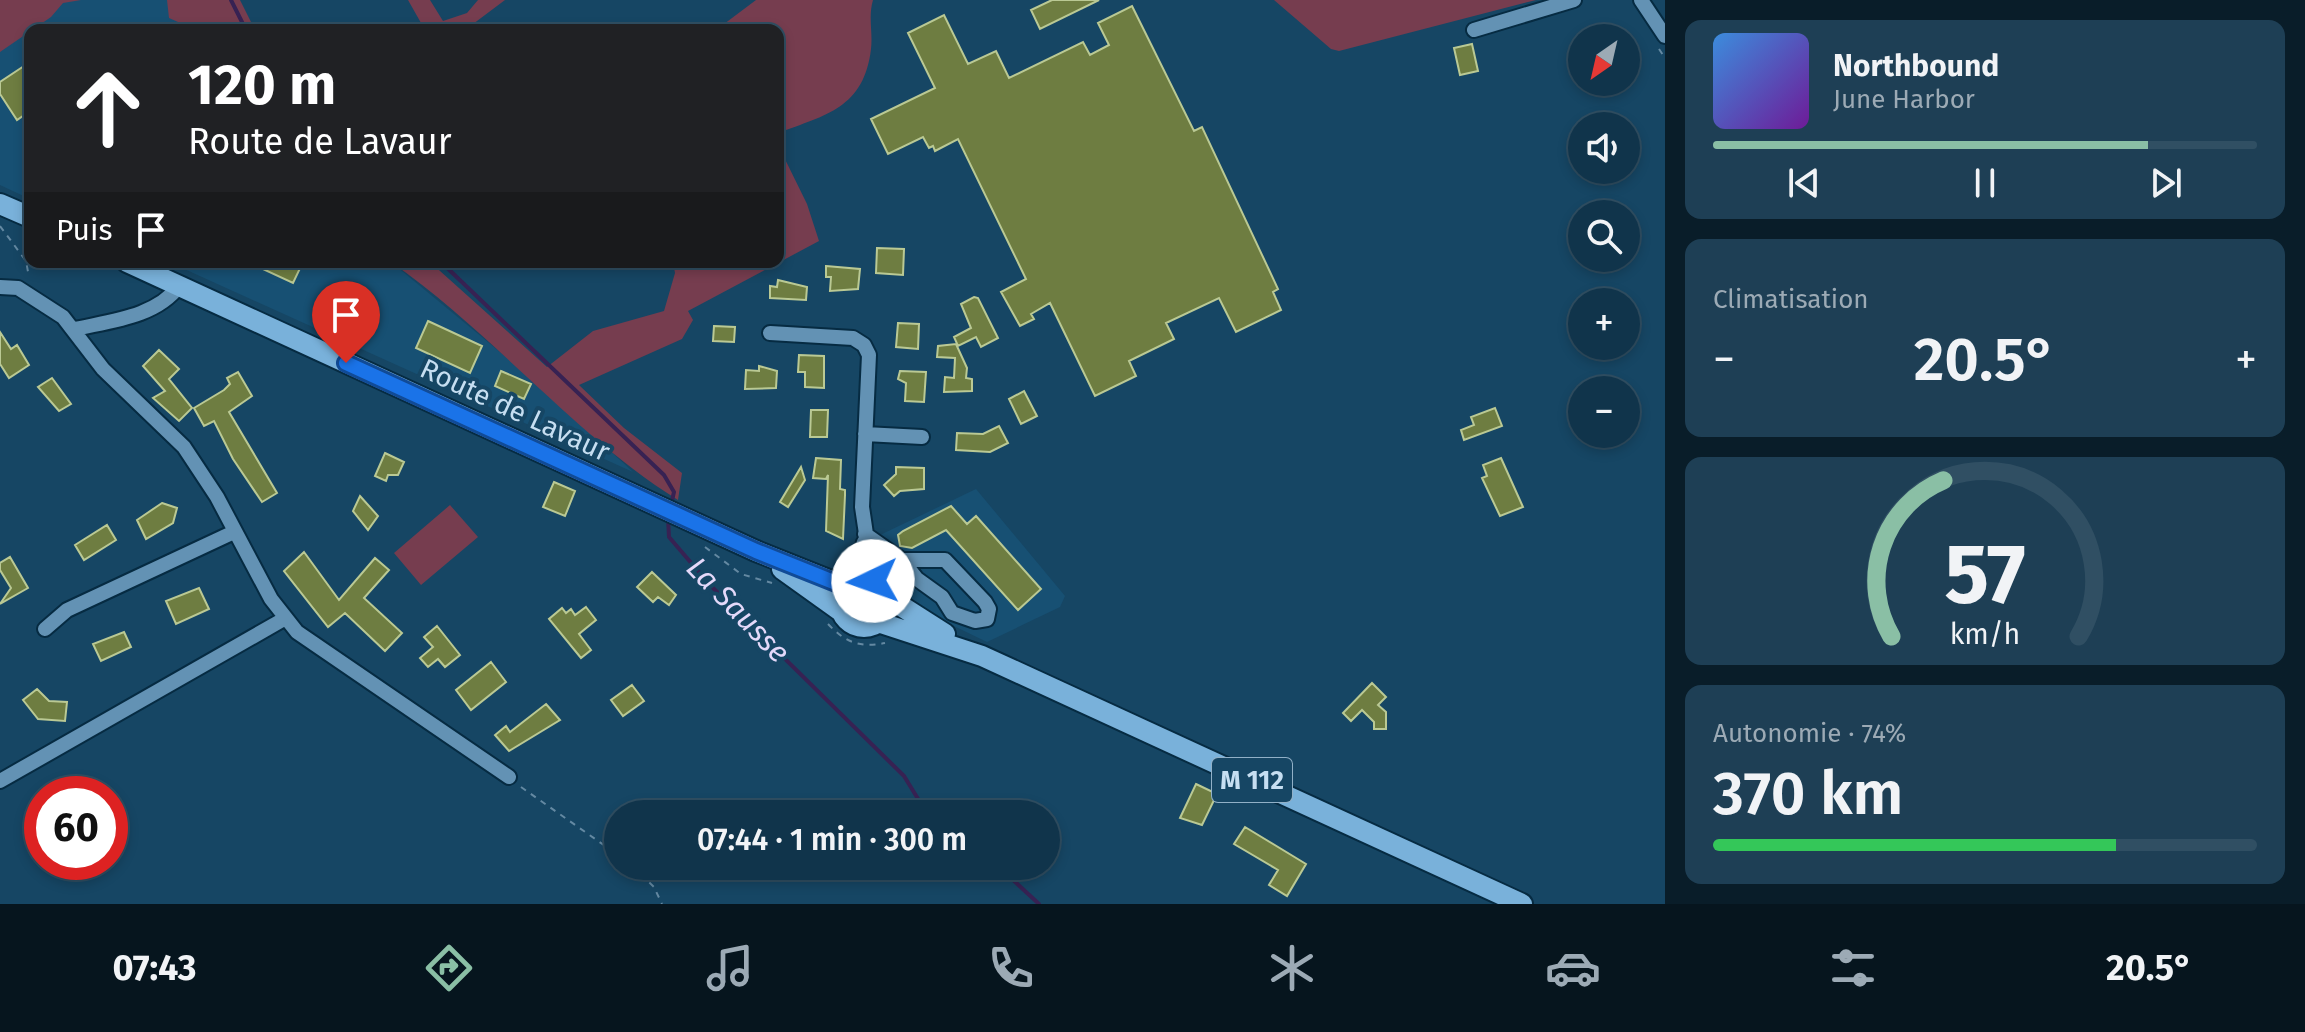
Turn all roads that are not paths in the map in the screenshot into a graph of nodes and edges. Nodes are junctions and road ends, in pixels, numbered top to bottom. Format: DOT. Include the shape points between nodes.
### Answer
graph roads {
  1 [pos="1574,0"];
  2 [pos="1641,0"];
  3 [pos="1474,30"];
  4 [pos="1665,36"];
  5 [pos="0,204"];
  6 [pos="24,214"];
  7 [pos="140,268"];
  8 [pos="179,286"];
  9 [pos="0,287"];
  10 [pos="75,329"];
  11 [pos="770,333"];
  12 [pos="865,434"];
  13 [pos="922,437"];
  14 [pos="234,532"];
  15 [pos="865,534"];
  16 [pos="756,551"];
  17 [pos="902,560"];
  18 [pos="873,581"];
  19 [pos="849,584"];
  20 [pos="887,597"];
  21 [pos="842,612"];
  22 [pos="284,619"];
  23 [pos="878,622"];
  24 [pos="45,629"];
  25 [pos="982,656"];
  26 [pos="509,777"];
  27 [pos="0,781"];
  28 [pos="1522,904"];
  1 -- 3 [label="street"];
  2 -- 4 [label="street"];
  5 -- 6 [label="main road"];
  7 -- 8 [label="main road, Route de Lavaur"];
  8 -- 10 [label="street" via="166,300 129,317"];
  8 -- 16 [label="main road, Route de Lavaur"];
  9 -- 10 [label="street" via="29,294"];
  10 -- 14 [label="street" via="103,369 184,447"];
  11 -- 12 [label="street" via="853,338 864,345 869,355"];
  12 -- 13 [label="street"];
  12 -- 15 [label="street"];
  14 -- 22 [label="street"];
  14 -- 24 [label="street" via="67,610"];
  15 -- 17 [label="street"];
  15 -- 18 [label="street"];
  15 -- 19 [label="street"];
  16 -- 19 [label="main road"];
  16 -- 21 [label="main road"];
  17 -- 17 [label="street" via="952,613 987,619 989,609 945,560"];
  18 -- 19 [label="main road"];
  18 -- 20 [label="main road"];
  19 -- 21 [label="main road" via="841,599"];
  20 -- 23 [label="main road" via="887,611"];
  20 -- 25 [label="main road, M 112"];
  21 -- 23 [label="main road" via="855,624"];
  22 -- 26 [label="street" via="315,647"];
  22 -- 27 [label="street"];
  23 -- 25 [label="main road, M 112"];
  25 -- 28 [label="main road, M 112"];
}
